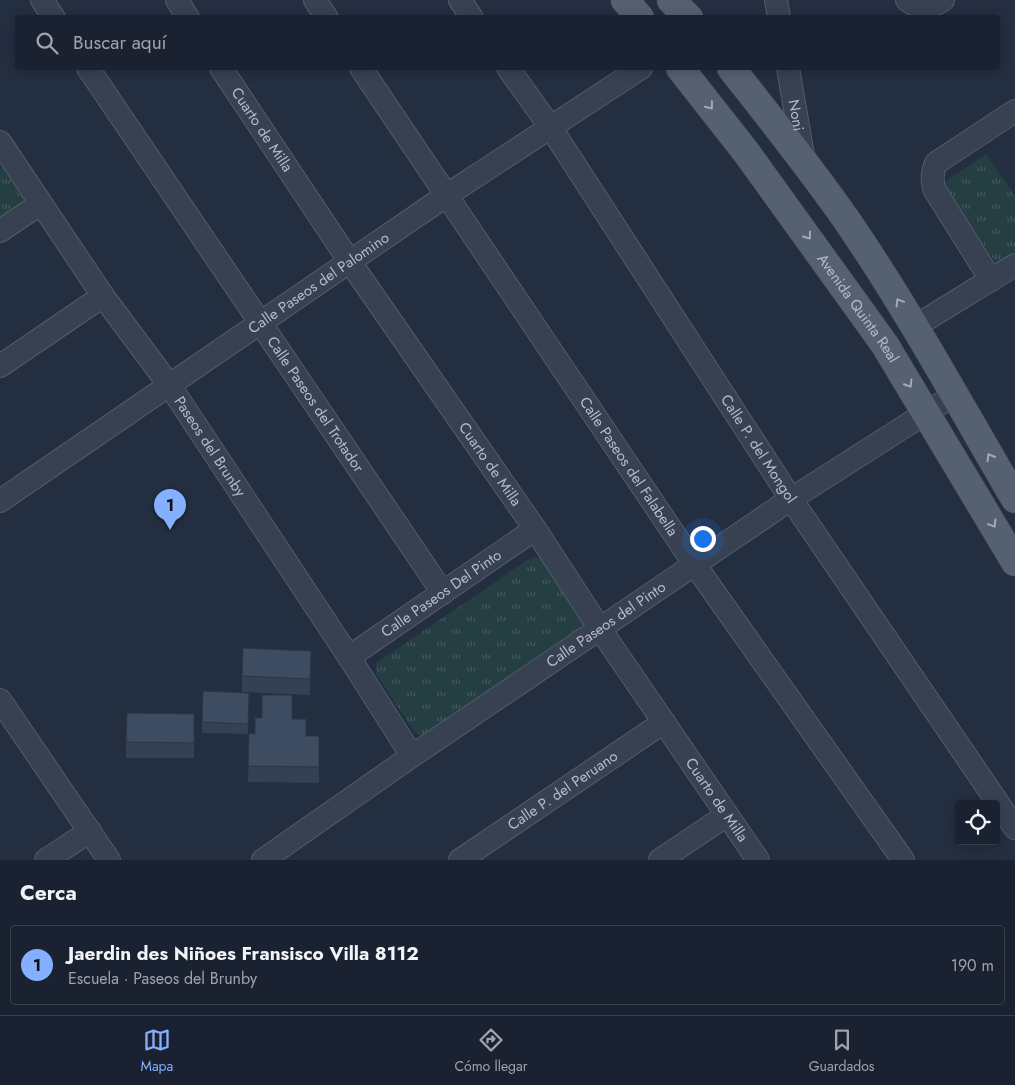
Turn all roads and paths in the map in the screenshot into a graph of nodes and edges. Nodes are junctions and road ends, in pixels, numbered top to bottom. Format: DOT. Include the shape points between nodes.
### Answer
graph roads {
  1 [pos="42,0"];
  2 [pos="177,0"];
  3 [pos="315,0"];
  4 [pos="460,0"];
  5 [pos="625,0"];
  6 [pos="670,0"];
  7 [pos="776,0"];
  8 [pos="907,0"];
  9 [pos="943,0"];
  10 [pos="52,15"];
  11 [pos="186,15"];
  12 [pos="325,15"];
  13 [pos="470,15"];
  14 [pos="638,15"];
  15 [pos="686,15"];
  16 [pos="778,15"];
  17 [pos="89,70"];
  18 [pos="223,70"];
  19 [pos="362,70"];
  20 [pos="509,70"];
  21 [pos="638,70"];
  22 [pos="682,70"];
  23 [pos="733,70"];
  24 [pos="788,70"];
  25 [pos="1015,111"];
  26 [pos="551,128"];
  27 [pos="0,142"];
  28 [pos="804,161"];
  29 [pos="447,195"];
  30 [pos="40,204"];
  31 [pos="0,231"];
  32 [pos="350,262"];
  33 [pos="1015,265"];
  34 [pos="992,280"];
  35 [pos="103,296"];
  36 [pos="262,322"];
  37 [pos="914,327"];
  38 [pos="0,366"];
  39 [pos="170,386"];
  40 [pos="954,395"];
  41 [pos="927,413"];
  42 [pos="791,499"];
  43 [pos="1015,499"];
  44 [pos="0,501"];
  45 [pos="535,529"];
  46 [pos="1015,562"];
  47 [pos="695,565"];
  48 [pos="443,593"];
  49 [pos="600,629"];
  50 [pos="349,657"];
  51 [pos="0,700"];
  52 [pos="664,722"];
  53 [pos="412,756"];
  54 [pos="727,815"];
  55 [pos="1015,828"];
  56 [pos="90,831"];
  57 [pos="288,853"];
  58 [pos="46,860"];
  59 [pos="109,860"];
  60 [pos="263,860"];
  61 [pos="460,860"];
  62 [pos="660,860"];
  63 [pos="758,860"];
  64 [pos="903,860"];
  1 -- 10 [label="street"];
  2 -- 11 [label="street"];
  3 -- 12 [label="street"];
  4 -- 13 [label="street"];
  5 -- 14 [label="main road"];
  6 -- 15 [label="main road"];
  7 -- 16 [label="street"];
  8 -- 9 [label="street" via="927,8"];
  17 -- 36 [label="street, Calle Paseos del Trotador"];
  18 -- 32 [label="street, Cuarto de Milla"];
  19 -- 29 [label="street, Calle Paseos del Falabella"];
  20 -- 26 [label="street, Calle P. del Mongol"];
  21 -- 26 [label="street, Calle Paseos del Palomino"];
  22 -- 41 [label="main road, Avenida Quinta Real, one-way" via="859,306"];
  23 -- 28 [label="main road"];
  24 -- 28 [label="street, Noni"];
  25 -- 34 [label="street" via="936,163 933,172 934,189"];
  26 -- 29 [label="street, Calle Paseos del Palomino"];
  26 -- 42 [label="street, Calle P. del Mongol"];
  27 -- 30 [label="street, Paseos del Brunby"];
  37 -- 28 [label="main road, one-way" via="851,226"];
  29 -- 32 [label="street, Calle Paseos del Palomino"];
  29 -- 47 [label="street, Calle Paseos del Falabella"];
  30 -- 31 [label="street"];
  30 -- 35 [label="street, Paseos del Brunby"];
  32 -- 36 [label="street, Calle Paseos del Palomino"];
  32 -- 45 [label="street, Cuarto de Milla"];
  33 -- 34 [label="street"];
  34 -- 37 [label="street"];
  35 -- 38 [label="street"];
  35 -- 39 [label="street, Paseos del Brunby"];
  36 -- 39 [label="street, Calle Paseos del Palomino"];
  36 -- 48 [label="street, Calle Paseos del Trotador"];
  37 -- 40 [label="main road"];
  39 -- 44 [label="street, Calle Paseos del Palomino"];
  39 -- 50 [label="street, Paseos del Brunby"];
  40 -- 41 [label="street, Calle Paseos del Pinto"];
  43 -- 40 [label="main road, one-way"];
  41 -- 42 [label="street, Calle Paseos del Pinto"];
  41 -- 46 [label="main road, Avenida Quinta Real, one-way"];
  42 -- 47 [label="street, Calle Paseos del Pinto"];
  42 -- 55 [label="street, Calle P. del Mongol"];
  45 -- 48 [label="street, Calle Paseos Del Pinto"];
  45 -- 49 [label="street, Cuarto de Milla"];
  47 -- 49 [label="street, Calle Paseos del Pinto"];
  47 -- 64 [label="street, Calle Paseos del Falabella"];
  48 -- 50 [label="street, Calle Paseos Del Pinto"];
  49 -- 52 [label="street, Cuarto de Milla"];
  49 -- 53 [label="street, Calle Paseos del Pinto"];
  50 -- 53 [label="street, Paseos del Brunby"];
  51 -- 56 [label="street"];
  52 -- 54 [label="street, Cuarto de Milla"];
  52 -- 61 [label="street, Calle P. del Peruano"];
  53 -- 57 [label="street, Calle Paseos del Pinto"];
  54 -- 62 [label="street"];
  54 -- 63 [label="street, Cuarto de Milla"];
  56 -- 58 [label="street"];
  56 -- 59 [label="street"];
  57 -- 60 [label="street, Calle Paseos del Pinto"];
}
